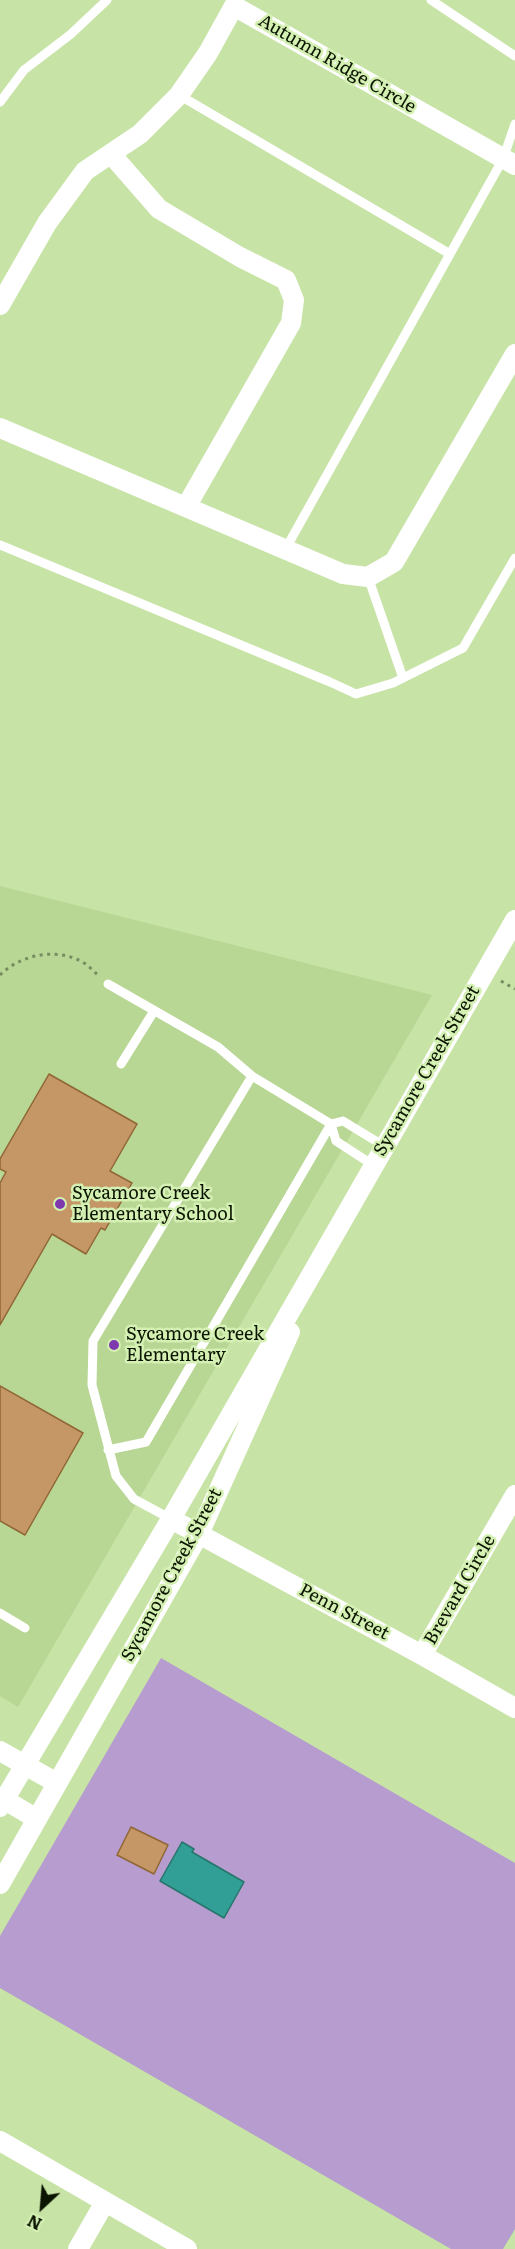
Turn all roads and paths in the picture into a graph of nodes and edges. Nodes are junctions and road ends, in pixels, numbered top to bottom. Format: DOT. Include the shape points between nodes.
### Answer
graph roads {
  1 [pos="107,0"];
  2 [pos="431,0"];
  3 [pos="231,3"];
  4 [pos="515,56"];
  5 [pos="178,95"];
  6 [pos="0,102"];
  7 [pos="515,124"];
  8 [pos="111,154"];
  9 [pos="509,162"];
  10 [pos="450,254"];
  11 [pos="0,305"];
  12 [pos="515,354"];
  13 [pos="0,428"];
  14 [pos="186,507"];
  15 [pos="0,545"];
  16 [pos="285,550"];
  17 [pos="515,558"];
  18 [pos="368,577"];
  19 [pos="403,678"];
  20 [pos="515,920"];
  21 [pos="0,975"];
  22 [pos="108,984"];
  23 [pos="154,1011"];
  24 [pos="121,1064"];
  25 [pos="252,1077"];
  26 [pos="331,1124"];
  27 [pos="384,1146"];
  28 [pos="373,1165"];
  29 [pos="340,1223"];
  30 [pos="108,1450"];
  31 [pos="515,1495"];
  32 [pos="171,1519"];
  33 [pos="199,1534"];
  34 [pos="0,1613"];
  35 [pos="25,1628"];
  36 [pos="422,1655"];
  37 [pos="515,1708"];
  38 [pos="0,1751"];
  39 [pos="24,1765"];
  40 [pos="57,1783"];
  41 [pos="2,1801"];
  42 [pos="37,1819"];
  43 [pos="0,1884"];
  44 [pos="0,2140"];
  45 [pos="105,2202"];
  46 [pos="78,2249"];
  47 [pos="187,2249"];
  1 -- 6 [label="lane" via="24,70"];
  2 -- 4 [label="lane"];
  3 -- 5 [label="street, Autumn Ridge Circle" via="208,53"];
  3 -- 9 [label="street, Autumn Ridge Circle"];
  5 -- 8 [label="street, Autumn Ridge Circle" via="140,134"];
  5 -- 10 [label="lane"];
  7 -- 9 [label="lane"];
  8 -- 11 [label="street, Autumn Ridge Circle" via="85,171 53,214"];
  8 -- 14 [label="street" via="159,209 286,280 294,300 291,323"];
  9 -- 10 [label="lane"];
  10 -- 16 [label="lane"];
  12 -- 18 [label="street" via="394,562"];
  13 -- 14 [label="street"];
  14 -- 16 [label="street"];
  15 -- 19 [label="lane" via="356,694"];
  16 -- 18 [label="street" via="343,574"];
  17 -- 19 [label="lane" via="464,648"];
  18 -- 19 [label="lane"];
  20 -- 27 [label="street, Sycamore Creek Street"];
  21 -- 22 [label="path" via="22,960 52,952 83,962"];
  22 -- 23 [label="lane"];
  23 -- 24 [label="lane"];
  23 -- 25 [label="lane" via="218,1047"];
  25 -- 26 [label="lane"];
  25 -- 30 [label="lane" via="93,1341 92,1385"];
  26 -- 27 [label="lane" via="343,1121"];
  26 -- 28 [label="lane" via="336,1141"];
  26 -- 30 [label="lane" via="146,1442"];
  27 -- 28 [label="street, Sycamore Creek Street"];
  28 -- 29 [label="street, Sycamore Creek Street"];
  29 -- 32 [label="street, Sycamore Creek Street"];
  29 -- 33 [label="street, Sycamore Creek Street"];
  30 -- 32 [label="lane" via="116,1476 134,1499"];
  31 -- 36 [label="street, Brevard Circle"];
  32 -- 33 [label="street, Penn Street"];
  32 -- 39 [label="street, Sycamore Creek Street"];
  33 -- 36 [label="street, Penn Street"];
  33 -- 40 [label="street, Sycamore Creek Street"];
  34 -- 35 [label="lane"];
  36 -- 37 [label="street, Penn Street"];
  38 -- 39 [label="street"];
  39 -- 40 [label="street"];
  39 -- 41 [label="street, Sycamore Creek Street"];
  40 -- 42 [label="street, Sycamore Creek Street"];
  41 -- 42 [label="street"];
  42 -- 43 [label="street, Sycamore Creek Street"];
  44 -- 45 [label="street"];
  45 -- 46 [label="street"];
  45 -- 47 [label="street"];
}
